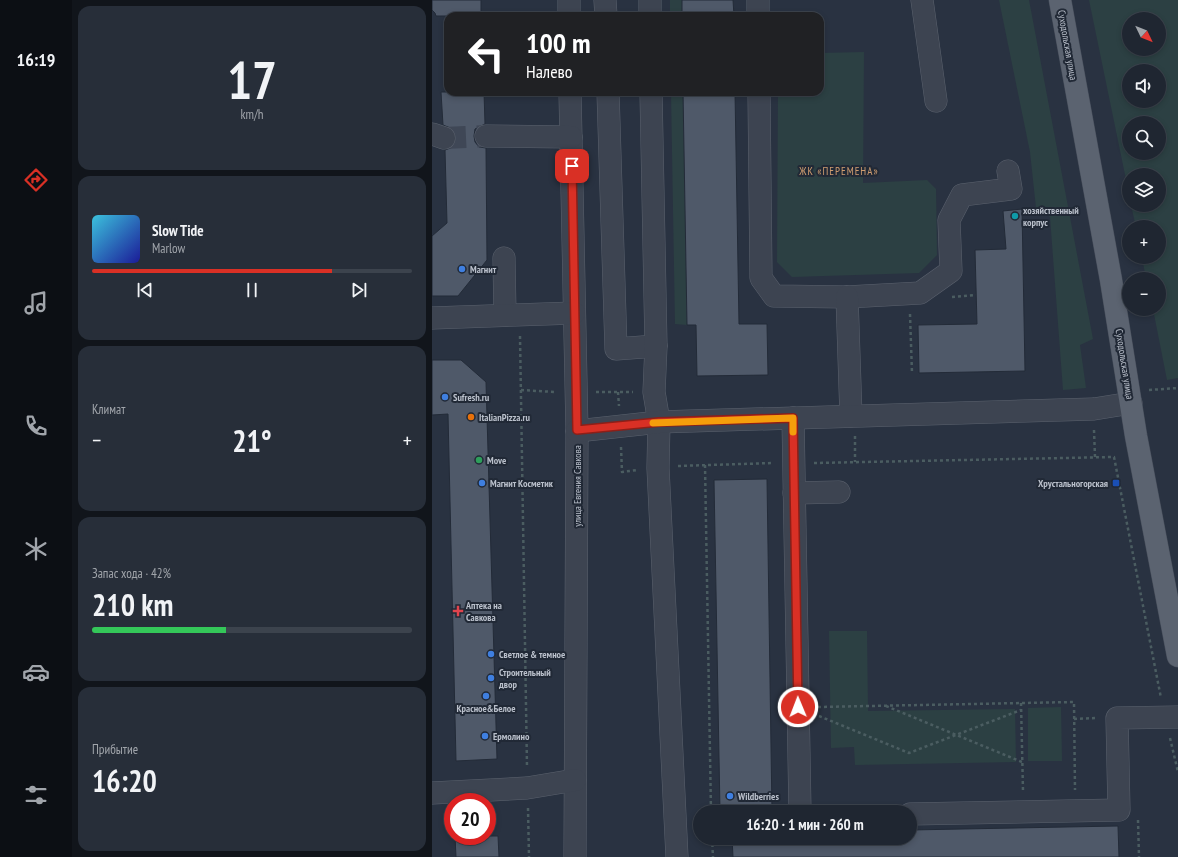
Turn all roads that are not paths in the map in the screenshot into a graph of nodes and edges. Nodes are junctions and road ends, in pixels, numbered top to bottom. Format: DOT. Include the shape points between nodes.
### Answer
graph roads {
  1 [pos="569,0"];
  2 [pos="605,0"];
  3 [pos="650,0"];
  4 [pos="758,0"];
  5 [pos="922,0"];
  6 [pos="1060,0"];
  7 [pos="569,12"];
  8 [pos="606,12"];
  9 [pos="650,12"];
  10 [pos="758,12"];
  11 [pos="570,96"];
  12 [pos="608,96"];
  13 [pos="651,96"];
  14 [pos="759,96"];
  15 [pos="936,101"];
  16 [pos="486,136"];
  17 [pos="571,137"];
  18 [pos="1008,171"];
  19 [pos="504,258"];
  20 [pos="847,297"];
  21 [pos="574,313"];
  22 [pos="512,315"];
  23 [pos="432,318"];
  24 [pos="656,346"];
  25 [pos="1131,403"];
  26 [pos="851,416"];
  27 [pos="793,418"];
  28 [pos="659,422"];
  29 [pos="577,430"];
  30 [pos="839,492"];
  31 [pos="794,493"];
  32 [pos="1174,616"];
  33 [pos="1178,656"];
  34 [pos="1172,717"];
  35 [pos="576,780"];
  36 [pos="432,793"];
  37 [pos="800,805"];
  38 [pos="917,814"];
  39 [pos="576,857"];
  40 [pos="677,857"];
  1 -- 7 [label="street"];
  2 -- 8 [label="street"];
  3 -- 9 [label="street"];
  4 -- 10 [label="street"];
  5 -- 15 [label="street"];
  6 -- 25 [label="main road, Суходольская улица"];
  11 -- 17 [label="street, улица Евгения Савкова"];
  12 -- 24 [label="street" via="616,349"];
  13 -- 24 [label="street"];
  14 -- 20 [label="street" via="761,278 774,296"];
  16 -- 17 [label="street"];
  17 -- 21 [label="street, улица Евгения Савкова"];
  18 -- 20 [label="street" via="1011,189 962,195 949,220 951,271 920,293"];
  19 -- 22 [label="street"];
  20 -- 26 [label="street"];
  21 -- 22 [label="street"];
  21 -- 29 [label="street, улица Евгения Савкова"];
  22 -- 23 [label="street"];
  24 -- 28 [label="street" via="654,392"];
  25 -- 26 [label="street" via="1094,409"];
  25 -- 32 [label="main road, Суходольская улица"];
  26 -- 27 [label="street"];
  27 -- 28 [label="street"];
  27 -- 31 [label="street"];
  28 -- 29 [label="street"];
  28 -- 40 [label="street" via="658,468"];
  29 -- 35 [label="street, улица Евгения Савкова"];
  30 -- 31 [label="street"];
  31 -- 37 [label="street"];
  32 -- 33 [label="main road, Суходольская улица"];
  34 -- 38 [label="street" via="1118,718 1119,810"];
  35 -- 36 [label="street" via="527,788"];
  35 -- 39 [label="street, улица Евгения Савкова"];
}
